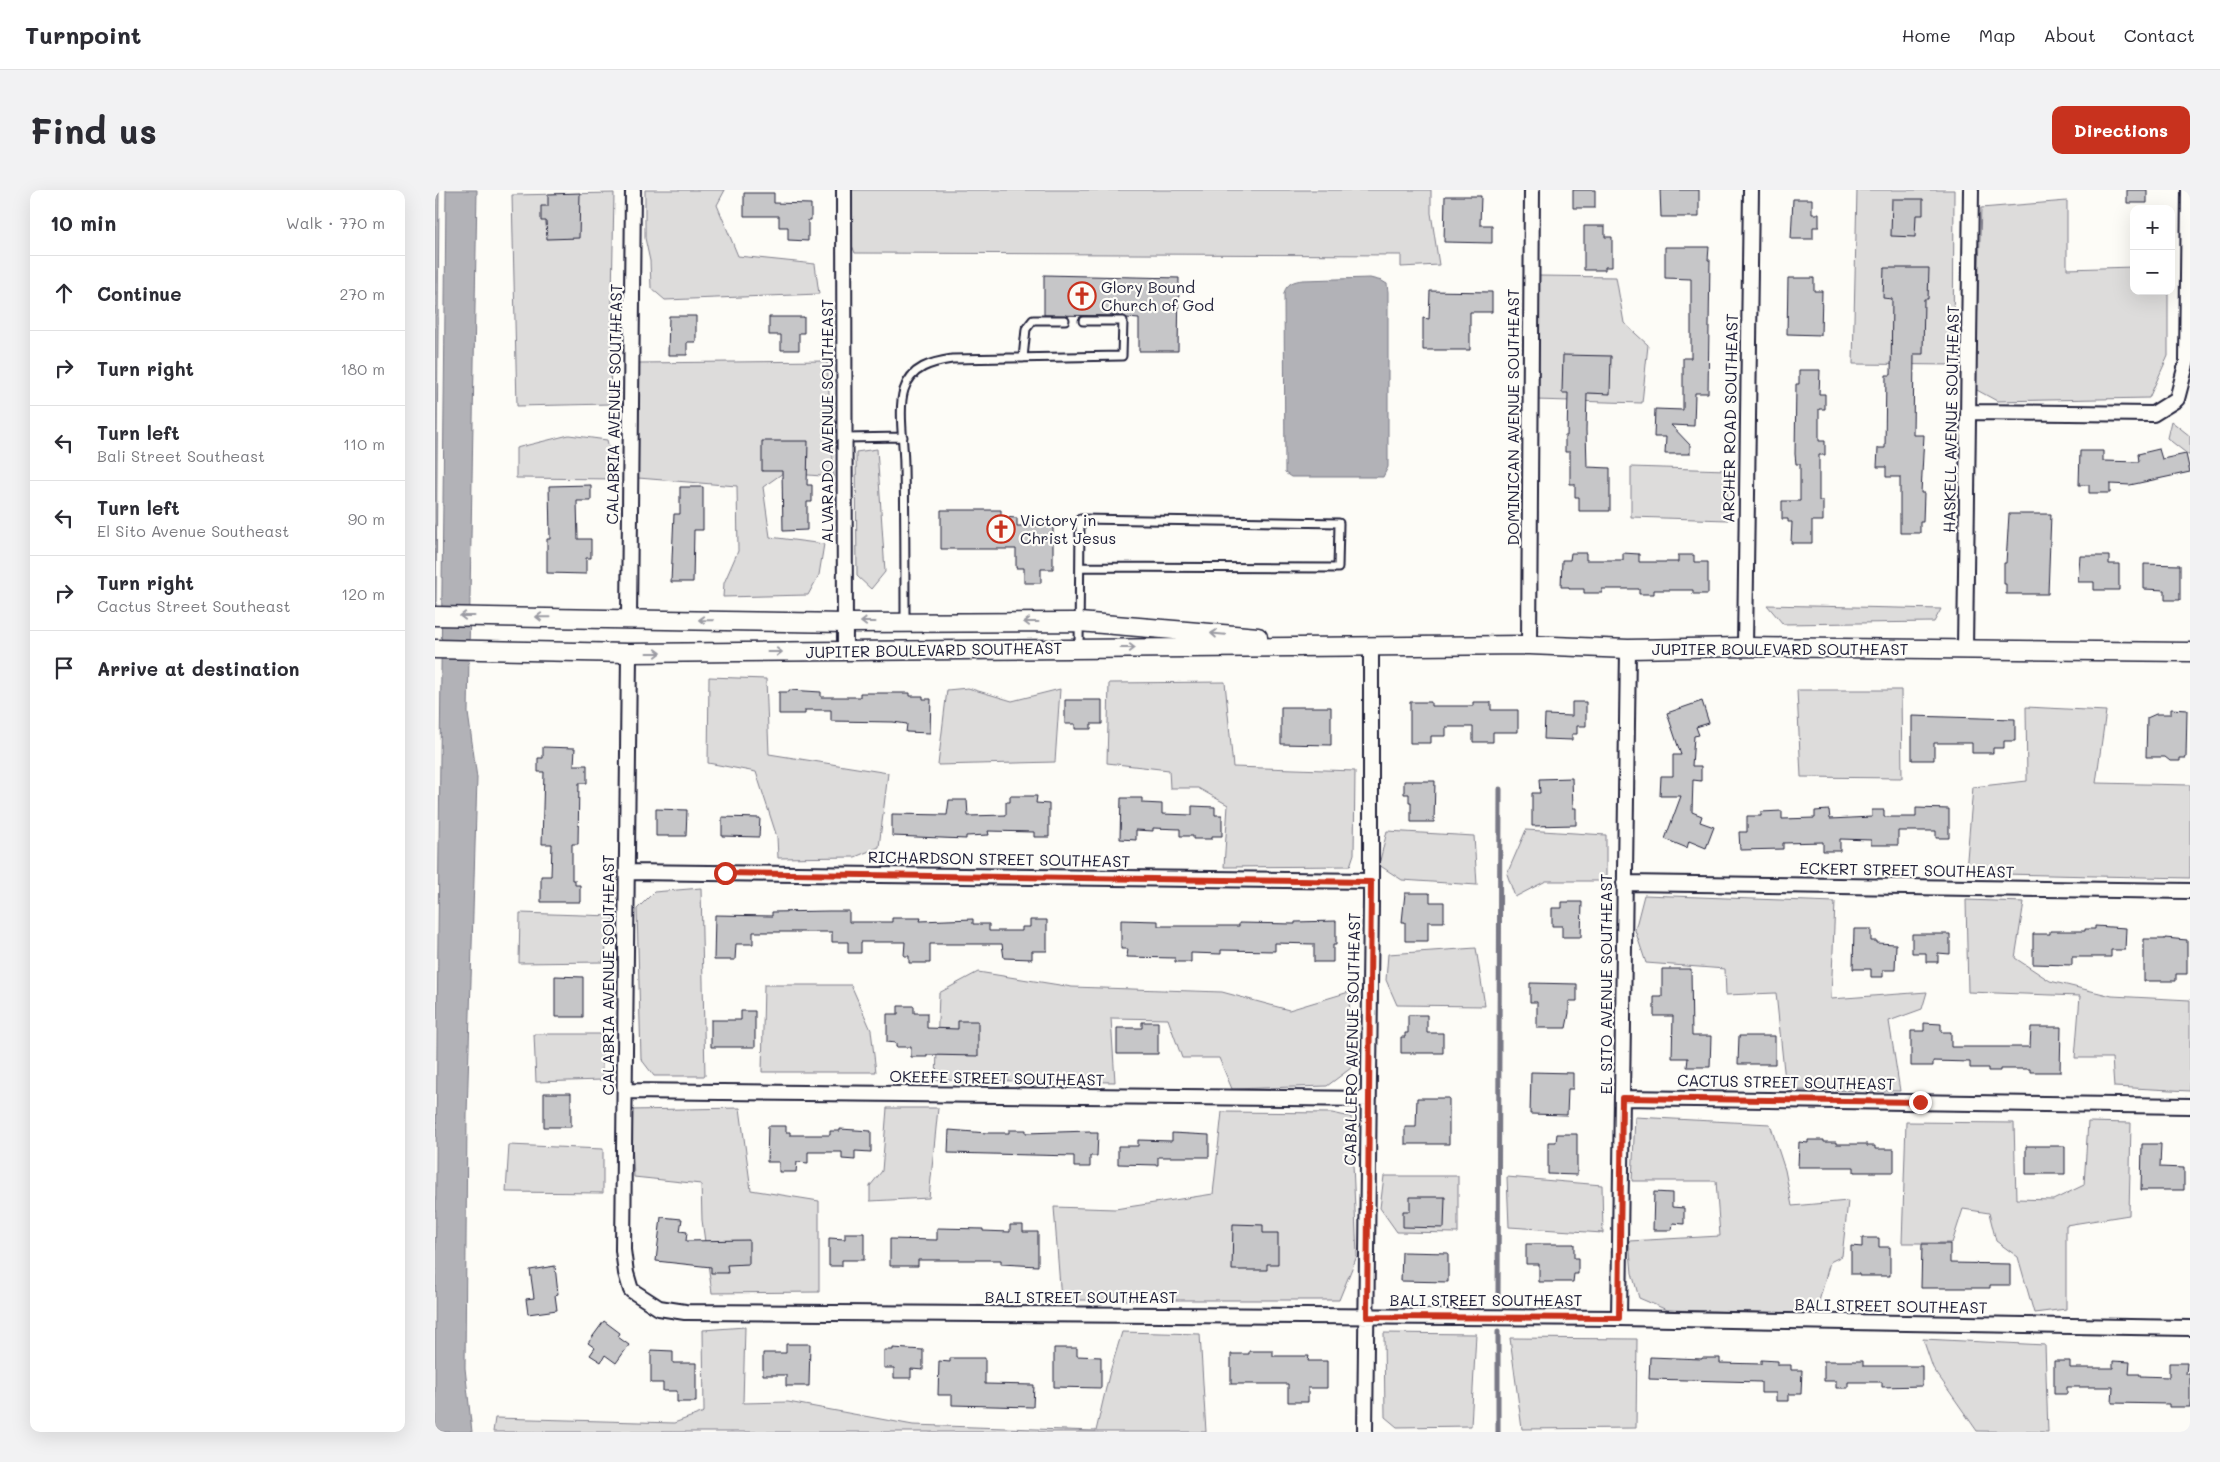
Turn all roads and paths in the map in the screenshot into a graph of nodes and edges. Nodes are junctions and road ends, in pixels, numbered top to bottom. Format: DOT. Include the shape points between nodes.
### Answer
graph roads {
  1 [pos="633,190"];
  2 [pos="844,190"];
  3 [pos="1532,190"];
  4 [pos="1751,190"];
  5 [pos="1971,190"];
  6 [pos="2189,190"];
  7 [pos="1065,320"];
  8 [pos="1083,321"];
  9 [pos="1023,358"];
  10 [pos="1969,412"];
  11 [pos="903,437"];
  12 [pos="845,438"];
  13 [pos="1080,567"];
  14 [pos="435,616"];
  15 [pos="629,619"];
  16 [pos="905,622"];
  17 [pos="1079,622"];
  18 [pos="845,623"];
  19 [pos="1529,644"];
  20 [pos="1371,646"];
  21 [pos="1745,647"];
  22 [pos="1079,648"];
  23 [pos="435,649"];
  24 [pos="1629,649"];
  25 [pos="1965,649"];
  26 [pos="845,652"];
  27 [pos="2190,652"];
  28 [pos="629,653"];
  29 [pos="627,872"];
  30 [pos="1371,882"];
  31 [pos="1624,883"];
  32 [pos="2190,891"];
  33 [pos="625,1091"];
  34 [pos="1622,1098"];
  35 [pos="1369,1099"];
  36 [pos="2190,1106"];
  37 [pos="637,1294"];
  38 [pos="1367,1317"];
  39 [pos="1619,1318"];
  40 [pos="2190,1328"];
  41 [pos="1365,1432"];
  1 -- 15 [label="street, CALABRIA AVENUE SOUTHEAST"];
  2 -- 12 [label="street, ALVARADO AVENUE SOUTHEAST"];
  3 -- 19 [label="street, DOMINICAN AVENUE SOUTHEAST"];
  4 -- 21 [label="street, ARCHER ROAD SOUTHEAST"];
  5 -- 10 [label="street, HASKELL AVENUE SOUTHEAST"];
  6 -- 10 [label="street" via="2187,361 2177,399 2153,414"];
  7 -- 9 [label="lane" via="1033,320 1027,329"];
  8 -- 9 [label="lane" via="1123,322 1122,356"];
  9 -- 11 [label="lane" via="945,360 930,362 915,371 904,389"];
  10 -- 25 [label="street, HASKELL AVENUE SOUTHEAST"];
  11 -- 12 [label="lane"];
  11 -- 16 [label="lane"];
  12 -- 18 [label="street, ALVARADO AVENUE SOUTHEAST"];
  13 -- 13 [label="lane" via="1338,568 1339,523 1080,519"];
  13 -- 17 [label="lane"];
  15 -- 14 [label="street, JUPITER BOULEVARD SOUTHEAST, one-way"];
  18 -- 15 [label="street, JUPITER BOULEVARD SOUTHEAST, one-way"];
  17 -- 16 [label="street, JUPITER BOULEVARD SOUTHEAST, one-way"];
  16 -- 18 [label="street, JUPITER BOULEVARD SOUTHEAST, one-way"];
  20 -- 17 [label="street, JUPITER BOULEVARD SOUTHEAST, one-way"];
  17 -- 22 [label="lane"];
  18 -- 26 [label="street, ALVARADO AVENUE SOUTHEAST"];
  19 -- 20 [label="street, JUPITER BOULEVARD SOUTHEAST"];
  19 -- 24 [label="street, JUPITER BOULEVARD SOUTHEAST"];
  22 -- 20 [label="street, JUPITER BOULEVARD SOUTHEAST, one-way"];
  20 -- 30 [label="street, CABALLERO AVENUE SOUTHEAST"];
  21 -- 24 [label="street, JUPITER BOULEVARD SOUTHEAST"];
  21 -- 25 [label="street, JUPITER BOULEVARD SOUTHEAST"];
  22 -- 26 [label="street, JUPITER BOULEVARD SOUTHEAST"];
  23 -- 28 [label="street, JUPITER BOULEVARD SOUTHEAST"];
  24 -- 31 [label="street, EL SITO AVENUE SOUTHEAST"];
  25 -- 27 [label="street, JUPITER BOULEVARD SOUTHEAST"];
  28 -- 26 [label="street, JUPITER BOULEVARD SOUTHEAST, one-way"];
  28 -- 29 [label="street, CALABRIA AVENUE SOUTHEAST"];
  29 -- 30 [label="street, RICHARDSON STREET SOUTHEAST"];
  29 -- 33 [label="street, CALABRIA AVENUE SOUTHEAST"];
  30 -- 35 [label="street, CABALLERO AVENUE SOUTHEAST"];
  31 -- 32 [label="street, ECKERT STREET SOUTHEAST"];
  31 -- 34 [label="street, EL SITO AVENUE SOUTHEAST"];
  33 -- 35 [label="street, OKEEFE STREET SOUTHEAST"];
  33 -- 37 [label="street, CALABRIA AVENUE SOUTHEAST" via="623,1250 625,1273 631,1290"];
  34 -- 36 [label="street, CACTUS STREET SOUTHEAST"];
  34 -- 39 [label="street, EL SITO AVENUE SOUTHEAST"];
  35 -- 38 [label="street, CABALLERO AVENUE SOUTHEAST"];
  37 -- 38 [label="street, BALI STREET SOUTHEAST" via="659,1308 685,1312"];
  38 -- 39 [label="street, BALI STREET SOUTHEAST"];
  38 -- 41 [label="street, CABALLERO AVENUE SOUTHEAST"];
  39 -- 40 [label="street, BALI STREET SOUTHEAST"];
}
